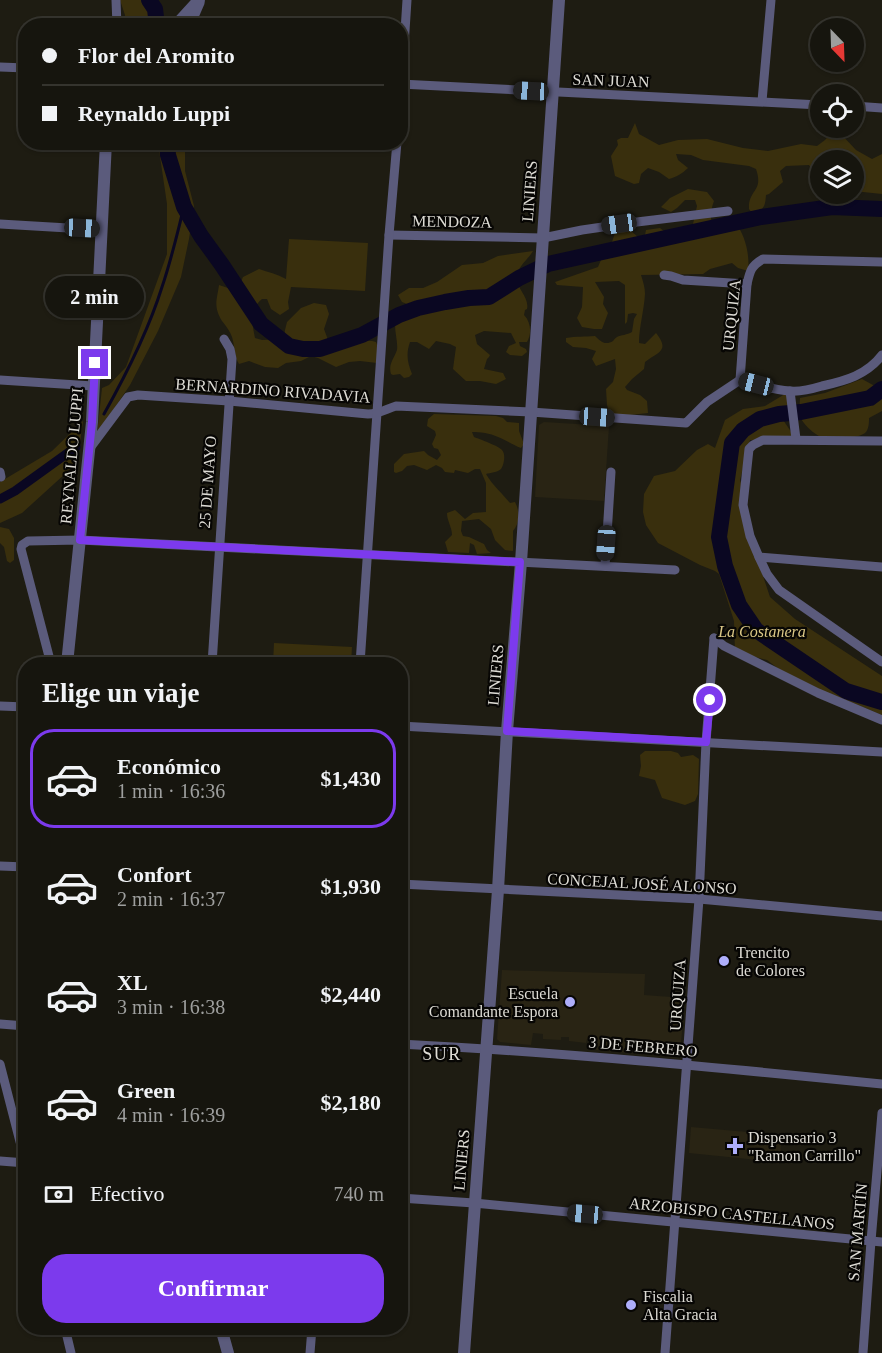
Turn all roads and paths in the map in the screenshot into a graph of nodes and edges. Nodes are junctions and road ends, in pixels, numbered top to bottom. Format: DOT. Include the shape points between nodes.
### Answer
graph roads {
  1 [pos="116,0"];
  2 [pos="200,0"];
  3 [pos="407,0"];
  4 [pos="559,0"];
  5 [pos="771,0"];
  6 [pos="117,18"];
  7 [pos="183,18"];
  8 [pos="193,18"];
  9 [pos="406,18"];
  10 [pos="0,67"];
  11 [pos="18,68"];
  12 [pos="408,84"];
  13 [pos="553,92"];
  14 [pos="762,101"];
  15 [pos="810,104"];
  16 [pos="864,107"];
  17 [pos="882,108"];
  18 [pos="106,150"];
  19 [pos="396,150"];
  20 [pos="728,211"];
  21 [pos="0,224"];
  22 [pos="102,230"];
  23 [pos="389,235"];
  24 [pos="542,244"];
  25 [pos="882,262"];
  26 [pos="664,275"];
  27 [pos="747,284"];
  28 [pos="224,339"];
  29 [pos="882,355"];
  30 [pos="0,380"];
  31 [pos="740,380"];
  32 [pos="93,386"];
  33 [pos="790,391"];
  34 [pos="229,401"];
  35 [pos="531,412"];
  36 [pos="377,414"];
  37 [pos="796,439"];
  38 [pos="882,441"];
  39 [pos="90,448"];
  40 [pos="611,472"];
  41 [pos="80,540"];
  42 [pos="220,547"];
  43 [pos="367,554"];
  44 [pos="759,557"];
  45 [pos="520,562"];
  46 [pos="605,567"];
  47 [pos="882,567"];
  48 [pos="675,570"];
  49 [pos="49,657"];
  50 [pos="68,657"];
  51 [pos="212,657"];
  52 [pos="360,657"];
  53 [pos="882,662"];
  54 [pos="0,706"];
  55 [pos="18,707"];
  56 [pos="882,720"];
  57 [pos="408,726"];
  58 [pos="507,731"];
  59 [pos="706,742"];
  60 [pos="882,752"];
  61 [pos="0,866"];
  62 [pos="18,867"];
  63 [pos="408,884"];
  64 [pos="498,890"];
  65 [pos="699,899"];
  66 [pos="882,915"];
  67 [pos="0,1024"];
  68 [pos="18,1025"];
  69 [pos="408,1044"];
  70 [pos="487,1048"];
  71 [pos="0,1065"];
  72 [pos="688,1065"];
  73 [pos="882,1084"];
  74 [pos="882,1113"];
  75 [pos="18,1136"];
  76 [pos="0,1161"];
  77 [pos="18,1163"];
  78 [pos="408,1199"];
  79 [pos="474,1203"];
  80 [pos="674,1223"];
  81 [pos="871,1241"];
  82 [pos="882,1242"];
  83 [pos="67,1335"];
  84 [pos="223,1335"];
  85 [pos="311,1335"];
  86 [pos="71,1353"];
  87 [pos="228,1353"];
  88 [pos="310,1353"];
  89 [pos="464,1353"];
  90 [pos="665,1353"];
  91 [pos="863,1353"];
  1 -- 6 [label="street"];
  2 -- 7 [label="street"];
  2 -- 8 [label="street"];
  3 -- 9 [label="street"];
  4 -- 13 [label="street, LINIERS"];
  5 -- 14 [label="street"];
  10 -- 11 [label="street"];
  12 -- 13 [label="street, SAN JUAN"];
  13 -- 14 [label="street, SAN JUAN"];
  13 -- 24 [label="street, LINIERS"];
  14 -- 15 [label="street, SAN JUAN"];
  16 -- 17 [label="street"];
  18 -- 22 [label="street, REYNALDO LUPPI"];
  19 -- 23 [label="street"];
  20 -- 24 [label="street, MENDOZA" via="582,230"];
  21 -- 22 [label="street"];
  22 -- 32 [label="street, REYNALDO LUPPI"];
  23 -- 24 [label="street, MENDOZA"];
  23 -- 36 [label="street"];
  24 -- 35 [label="street, LINIERS"];
  25 -- 27 [label="street, URQUIZA" via="763,259 755,264"];
  26 -- 27 [label="street"];
  27 -- 31 [label="street, URQUIZA"];
  28 -- 34 [label="street, 25 DE MAYO" via="232,359"];
  29 -- 33 [label="street" via="876,363 847,380"];
  30 -- 32 [label="street"];
  31 -- 33 [label="street"];
  31 -- 35 [label="street, BERNARDINO RIVADAVIA" via="707,402 686,423"];
  32 -- 39 [label="street, REYNALDO LUPPI"];
  33 -- 37 [label="street"];
  34 -- 36 [label="street, BERNARDINO RIVADAVIA"];
  34 -- 39 [label="street, BERNARDINO RIVADAVIA" via="138,394 128,397"];
  34 -- 42 [label="street, 25 DE MAYO"];
  35 -- 36 [label="street, BERNARDINO RIVADAVIA" via="396,406"];
  35 -- 45 [label="street, LINIERS"];
  36 -- 43 [label="street"];
  37 -- 38 [label="street"];
  37 -- 44 [label="street" via="763,440 749,449 743,506"];
  39 -- 41 [label="street, REYNALDO LUPPI"];
  40 -- 46 [label="street"];
  41 -- 42 [label="street"];
  41 -- 49 [label="street" via="28,541 22,545"];
  41 -- 50 [label="street, REYNALDO LUPPI"];
  42 -- 43 [label="street"];
  42 -- 51 [label="street, 25 DE MAYO"];
  43 -- 45 [label="street"];
  43 -- 52 [label="street"];
  44 -- 47 [label="street"];
  44 -- 53 [label="street" via="779,590"];
  45 -- 46 [label="street"];
  45 -- 58 [label="street, LINIERS"];
  46 -- 48 [label="street"];
  54 -- 55 [label="street"];
  56 -- 59 [label="street, URQUIZA" via="818,693 714,638"];
  57 -- 58 [label="street"];
  58 -- 59 [label="street"];
  58 -- 64 [label="street, LINIERS"];
  59 -- 60 [label="street"];
  59 -- 65 [label="street, URQUIZA"];
  61 -- 62 [label="street"];
  63 -- 64 [label="street, CONCEJAL JOSÉ ALONSO"];
  64 -- 65 [label="street, CONCEJAL JOSÉ ALONSO"];
  64 -- 70 [label="street, LINIERS"];
  65 -- 66 [label="street, CONCEJAL JOSÉ ALONSO"];
  65 -- 72 [label="street, URQUIZA"];
  67 -- 68 [label="street"];
  69 -- 70 [label="street, 3 DE FEBRERO"];
  70 -- 72 [label="street, 3 DE FEBRERO"];
  70 -- 79 [label="street, LINIERS"];
  71 -- 75 [label="street"];
  72 -- 73 [label="street, 3 DE FEBRERO"];
  72 -- 80 [label="street, URQUIZA"];
  74 -- 81 [label="street, SAN MARTÍN"];
  76 -- 77 [label="street"];
  78 -- 79 [label="street, ARZOBISPO CASTELLANOS"];
  79 -- 80 [label="street, ARZOBISPO CASTELLANOS"];
  79 -- 89 [label="street, LINIERS"];
  80 -- 81 [label="street, ARZOBISPO CASTELLANOS"];
  80 -- 90 [label="street, URQUIZA"];
  81 -- 82 [label="street, ARZOBISPO CASTELLANOS"];
  81 -- 91 [label="street, SAN MARTÍN"];
  83 -- 86 [label="street"];
  84 -- 87 [label="street"];
  85 -- 88 [label="street"];
}
